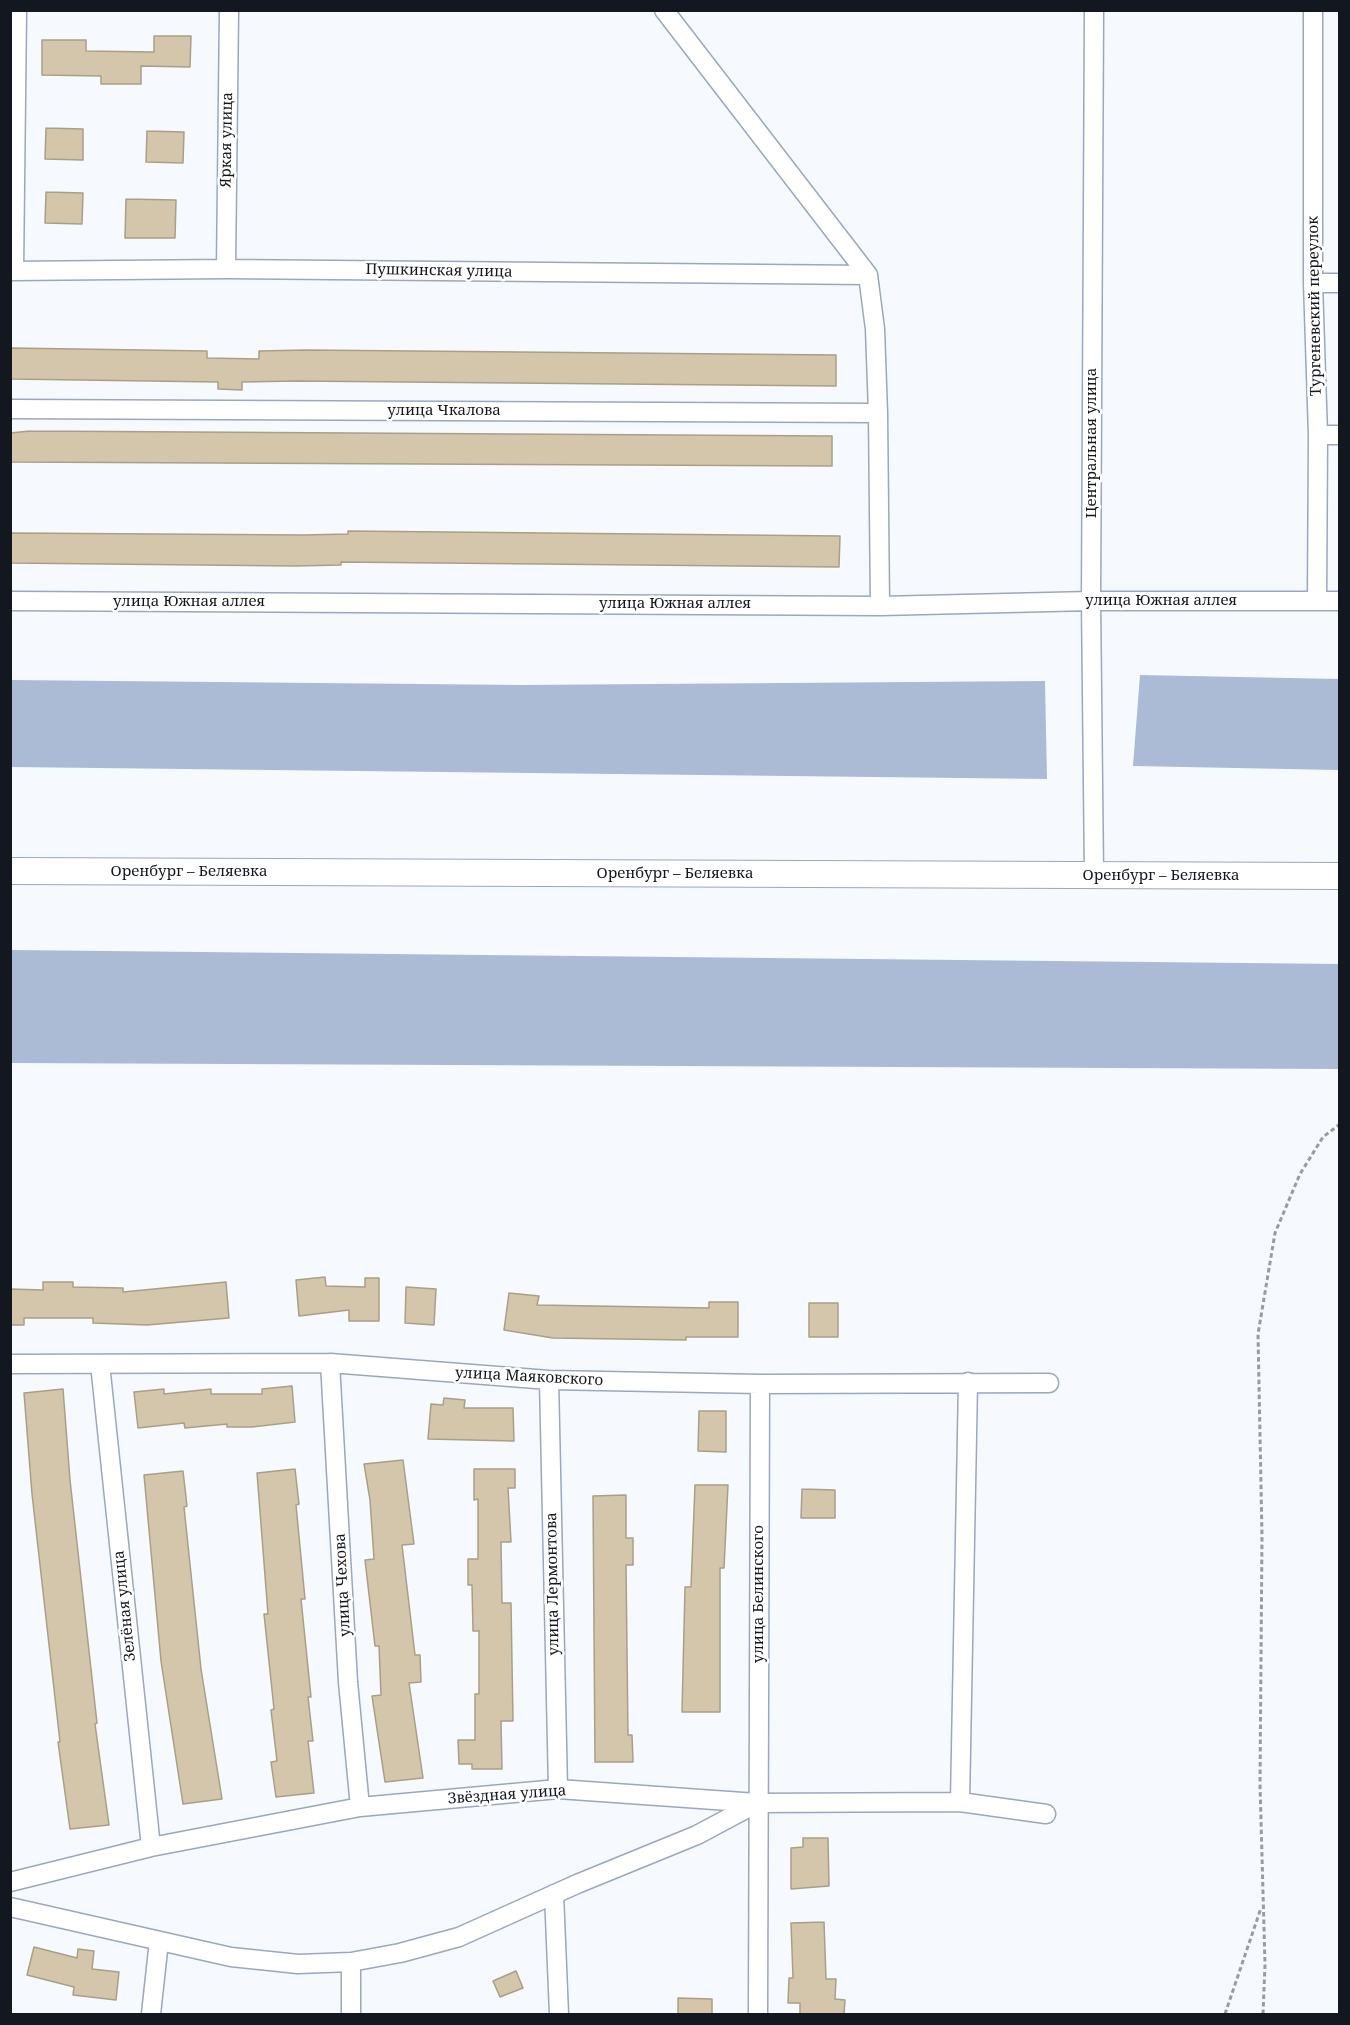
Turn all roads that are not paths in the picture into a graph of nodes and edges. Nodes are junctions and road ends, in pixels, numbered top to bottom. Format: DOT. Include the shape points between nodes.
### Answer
graph roads {
  1 [pos="17,10"];
  2 [pos="229,10"];
  3 [pos="664,10"];
  4 [pos="1094,10"];
  5 [pos="1313,10"];
  6 [pos="226,270"];
  7 [pos="12,271"];
  8 [pos="868,276"];
  9 [pos="1313,283"];
  10 [pos="1340,283"];
  11 [pos="10,409"];
  12 [pos="878,413"];
  13 [pos="1318,435"];
  14 [pos="1340,435"];
  15 [pos="10,601"];
  16 [pos="1091,601"];
  17 [pos="1317,601"];
  18 [pos="1340,602"];
  19 [pos="880,606"];
  20 [pos="10,871"];
  21 [pos="1094,875"];
  22 [pos="1340,876"];
  23 [pos="330,1363"];
  24 [pos="10,1364"];
  25 [pos="100,1364"];
  26 [pos="549,1380"];
  27 [pos="968,1382"];
  28 [pos="1049,1383"];
  29 [pos="760,1384"];
  30 [pos="558,1789"];
  31 [pos="960,1802"];
  32 [pos="758,1803"];
  33 [pos="360,1807"];
  34 [pos="1046,1814"];
  35 [pos="151,1847"];
  36 [pos="10,1882"];
  37 [pos="554,1894"];
  38 [pos="10,1906"];
  39 [pos="159,1941"];
  40 [pos="351,1962"];
  41 [pos="151,2014"];
  42 [pos="351,2014"];
  43 [pos="559,2014"];
  44 [pos="758,2014"];
  1 -- 7 [label="street"];
  2 -- 6 [label="street, Яркая улица"];
  3 -- 8 [label="street"];
  4 -- 16 [label="street, Центральная улица"];
  5 -- 9 [label="street, Тургеневский переулок"];
  6 -- 7 [label="street, Пушкинская улица"];
  6 -- 8 [label="street, Пушкинская улица"];
  8 -- 12 [label="street"];
  9 -- 10 [label="street"];
  9 -- 13 [label="street, Тургеневский переулок"];
  11 -- 12 [label="street, улица Чкалова"];
  12 -- 19 [label="street"];
  13 -- 14 [label="street"];
  13 -- 17 [label="street, Тургеневский переулок"];
  15 -- 19 [label="street, улица Южная аллея"];
  16 -- 17 [label="street, улица Южная аллея"];
  16 -- 19 [label="street, улица Южная аллея"];
  16 -- 21 [label="street, Центральная улица"];
  17 -- 18 [label="street, улица Южная аллея"];
  20 -- 21 [label="main road, Оренбург – Беляевка"];
  21 -- 22 [label="main road, Оренбург – Беляевка"];
  23 -- 25 [label="street, улица Маяковского"];
  23 -- 26 [label="street, улица Маяковского"];
  23 -- 33 [label="street, улица Чехова" via="348,1682"];
  24 -- 25 [label="street, улица Маяковского"];
  25 -- 35 [label="street, Зелёная улица"];
  26 -- 29 [label="street, улица Маяковского"];
  26 -- 30 [label="street, улица Лермонтова"];
  27 -- 28 [label="street, улица Маяковского"];
  27 -- 29 [label="street, улица Маяковского"];
  27 -- 31 [label="street"];
  29 -- 32 [label="street, улица Белинского"];
  30 -- 32 [label="street, Звёздная улица"];
  30 -- 33 [label="street, Звёздная улица"];
  31 -- 32 [label="street, Звёздная улица"];
  31 -- 34 [label="street, Звёздная улица"];
  32 -- 37 [label="street" via="697,1835"];
  32 -- 44 [label="street, улица Белинского"];
  33 -- 35 [label="street, Звёздная улица"];
  35 -- 36 [label="street, Звёздная улица"];
  37 -- 40 [label="street" via="459,1937"];
  37 -- 43 [label="street"];
  38 -- 39 [label="street"];
  39 -- 40 [label="street" via="250,1960 298,1964"];
  39 -- 41 [label="street"];
  40 -- 42 [label="street"];
}
